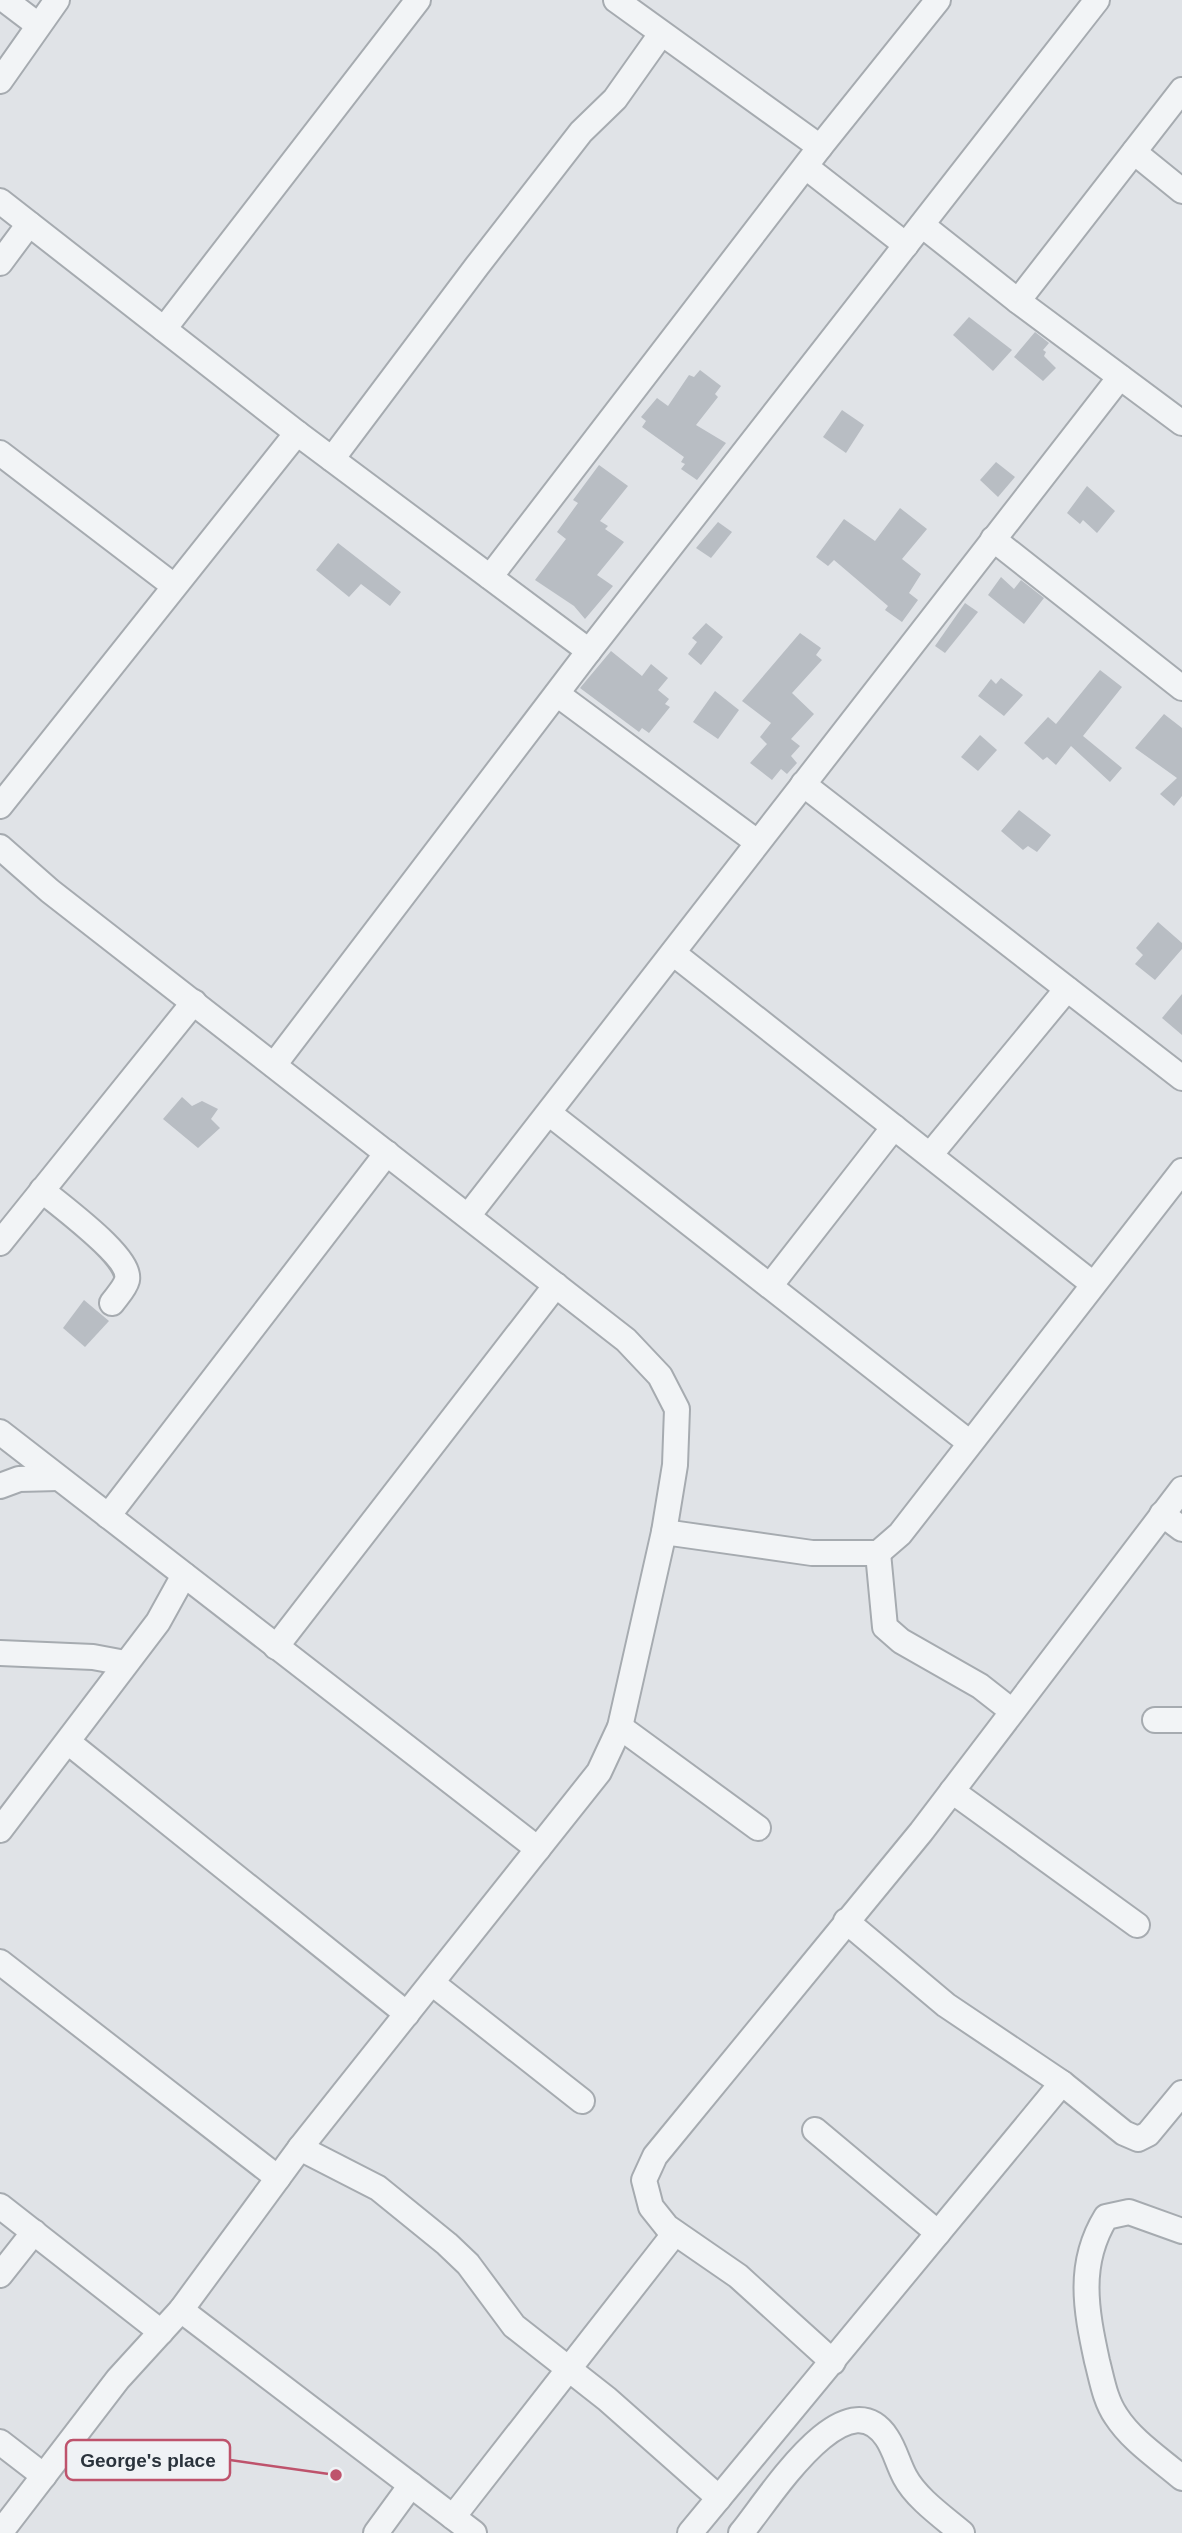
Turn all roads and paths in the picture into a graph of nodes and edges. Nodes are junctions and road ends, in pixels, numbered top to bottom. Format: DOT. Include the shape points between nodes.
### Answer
graph roads {
  1 [pos="5,0"];
  2 [pos="57,0"];
  3 [pos="418,0"];
  4 [pos="616,0"];
  5 [pos="938,0"];
  6 [pos="1097,0"];
  7 [pos="38,24"];
  8 [pos="661,34"];
  9 [pos="0,81"];
  10 [pos="1182,90"];
  11 [pos="1134,152"];
  12 [pos="813,157"];
  13 [pos="1182,191"];
  14 [pos="0,201"];
  15 [pos="29,224"];
  16 [pos="922,225"];
  17 [pos="906,245"];
  18 [pos="0,263"];
  19 [pos="1018,301"];
  20 [pos="164,329"];
  21 [pos="1120,377"];
  22 [pos="1182,423"];
  23 [pos="297,433"];
  24 [pos="0,453"];
  25 [pos="332,459"];
  26 [pos="993,539"];
  27 [pos="490,577"];
  28 [pos="174,586"];
  29 [pos="589,651"];
  30 [pos="1182,688"];
  31 [pos="557,694"];
  32 [pos="803,784"];
  33 [pos="0,806"];
  34 [pos="757,842"];
  35 [pos="0,847"];
  36 [pos="673,953"];
  37 [pos="1067,989"];
  38 [pos="194,1002"];
  39 [pos="274,1065"];
  40 [pos="1182,1078"];
  41 [pos="550,1114"];
  42 [pos="894,1127"];
  43 [pos="387,1153"];
  44 [pos="930,1156"];
  45 [pos="1182,1171"];
  46 [pos="42,1190"];
  47 [pos="468,1216"];
  48 [pos="0,1243"];
  49 [pos="1093,1284"];
  50 [pos="556,1285"];
  51 [pos="770,1286"];
  52 [pos="112,1303"];
  53 [pos="0,1432"];
  54 [pos="970,1443"];
  55 [pos="58,1478"];
  56 [pos="0,1486"];
  57 [pos="1182,1489"];
  58 [pos="1162,1514"];
  59 [pos="108,1516"];
  60 [pos="1182,1529"];
  61 [pos="664,1532"];
  62 [pos="878,1553"];
  63 [pos="184,1576"];
  64 [pos="276,1647"];
  65 [pos="0,1653"];
  66 [pos="125,1663"];
  67 [pos="1012,1711"];
  68 [pos="1155,1720"];
  69 [pos="1182,1720"];
  70 [pos="620,1727"];
  71 [pos="68,1742"];
  72 [pos="952,1791"];
  73 [pos="758,1828"];
  74 [pos="0,1830"];
  75 [pos="538,1849"];
  76 [pos="846,1921"];
  77 [pos="1137,1925"];
  78 [pos="0,1962"];
  79 [pos="432,1983"];
  80 [pos="407,2014"];
  81 [pos="1062,2083"];
  82 [pos="1182,2094"];
  83 [pos="582,2101"];
  84 [pos="814,2130"];
  85 [pos="300,2148"];
  86 [pos="278,2179"];
  87 [pos="0,2206"];
  88 [pos="1182,2231"];
  89 [pos="34,2232"];
  90 [pos="675,2233"];
  91 [pos="938,2233"];
  92 [pos="0,2275"];
  93 [pos="181,2310"];
  94 [pos="161,2332"];
  95 [pos="833,2362"];
  96 [pos="570,2371"];
  97 [pos="0,2442"];
  98 [pos="44,2476"];
  99 [pos="1182,2478"];
  100 [pos="411,2485"];
  101 [pos="719,2498"];
  102 [pos="453,2517"];
  103 [pos="0,2533"];
  104 [pos="376,2533"];
  105 [pos="474,2533"];
  106 [pos="690,2533"];
  107 [pos="741,2533"];
  108 [pos="962,2533"];
  1 -- 7 [label="street"];
  2 -- 7 [label="street"];
  3 -- 20 [label="street"];
  4 -- 8 [label="street"];
  5 -- 12 [label="street"];
  6 -- 16 [label="street"];
  7 -- 9 [label="street"];
  8 -- 12 [label="street"];
  8 -- 25 [label="street" via="615,99 581,132 477,265"];
  10 -- 11 [label="street"];
  11 -- 13 [label="street"];
  11 -- 19 [label="street"];
  12 -- 17 [label="street"];
  12 -- 27 [label="street"];
  14 -- 15 [label="street"];
  15 -- 18 [label="street"];
  15 -- 20 [label="street"];
  16 -- 17 [label="street"];
  16 -- 19 [label="street"];
  17 -- 29 [label="street"];
  19 -- 21 [label="street"];
  20 -- 23 [label="street"];
  21 -- 22 [label="street"];
  21 -- 26 [label="street"];
  23 -- 25 [label="street"];
  23 -- 28 [label="street"];
  24 -- 28 [label="street"];
  25 -- 27 [label="street"];
  26 -- 30 [label="street"];
  26 -- 32 [label="street"];
  27 -- 29 [label="street"];
  28 -- 33 [label="street"];
  29 -- 31 [label="street"];
  31 -- 34 [label="street"];
  31 -- 39 [label="street"];
  32 -- 34 [label="street"];
  32 -- 37 [label="street"];
  34 -- 36 [label="street"];
  35 -- 38 [label="street"];
  36 -- 41 [label="street"];
  36 -- 42 [label="street"];
  37 -- 40 [label="street"];
  37 -- 44 [label="street"];
  38 -- 39 [label="street"];
  38 -- 46 [label="street"];
  39 -- 43 [label="street"];
  41 -- 47 [label="street"];
  41 -- 51 [label="street"];
  42 -- 44 [label="street"];
  42 -- 51 [label="street"];
  43 -- 47 [label="street"];
  43 -- 59 [label="street"];
  44 -- 49 [label="street"];
  45 -- 49 [label="street"];
  46 -- 48 [label="street"];
  46 -- 52 [label="street" via="127,1270 127,1282"];
  47 -- 50 [label="street"];
  49 -- 54 [label="street"];
  50 -- 61 [label="street" via="626,1340 660,1376 677,1409 675,1465"];
  50 -- 64 [label="street"];
  51 -- 54 [label="street"];
  53 -- 55 [label="street"];
  54 -- 62 [label="street" via="900,1534"];
  55 -- 56 [label="street" via="19,1479"];
  55 -- 59 [label="street"];
  57 -- 58 [label="street"];
  58 -- 60 [label="street"];
  58 -- 67 [label="street"];
  59 -- 63 [label="street"];
  61 -- 62 [label="street" via="812,1553"];
  61 -- 70 [label="street"];
  62 -- 67 [label="street" via="885,1627"];
  63 -- 64 [label="street"];
  63 -- 66 [label="street" via="158,1622"];
  64 -- 75 [label="street"];
  65 -- 66 [label="street"];
  66 -- 71 [label="street"];
  67 -- 72 [label="street"];
  68 -- 69 [label="street"];
  70 -- 73 [label="street"];
  70 -- 75 [label="street" via="599,1772"];
  71 -- 74 [label="street"];
  71 -- 80 [label="street"];
  72 -- 76 [label="street"];
  72 -- 77 [label="street"];
  75 -- 79 [label="street"];
  76 -- 81 [label="street" via="946,2005"];
  76 -- 90 [label="street" via="655,2156 644,2180 651,2207"];
  78 -- 86 [label="street"];
  79 -- 80 [label="street"];
  79 -- 83 [label="street"];
  80 -- 85 [label="street"];
  81 -- 82 [label="street" via="1138,2139 1148,2134"];
  81 -- 91 [label="street"];
  84 -- 91 [label="street"];
  85 -- 86 [label="street"];
  85 -- 96 [label="street" via="378,2188 447,2244 468,2264 514,2326"];
  86 -- 93 [label="street"];
  87 -- 89 [label="street"];
  88 -- 99 [label="street" via="1129,2212 1106,2217 1088,2258 1084,2290 1104,2393 1115,2416"];
  89 -- 92 [label="street"];
  89 -- 94 [label="street"];
  90 -- 95 [label="street" via="738,2276"];
  90 -- 96 [label="street"];
  91 -- 95 [label="street"];
  93 -- 94 [label="street"];
  93 -- 100 [label="street"];
  94 -- 98 [label="street" via="118,2379"];
  95 -- 101 [label="street"];
  96 -- 101 [label="street"];
  96 -- 102 [label="street"];
  97 -- 98 [label="street"];
  98 -- 103 [label="street"];
  100 -- 102 [label="street"];
  100 -- 104 [label="street"];
  101 -- 106 [label="street"];
  102 -- 105 [label="street"];
  107 -- 108 [label="street" via="817,2439 834,2426 856,2419 873,2424 886,2436 906,2479"];
}
